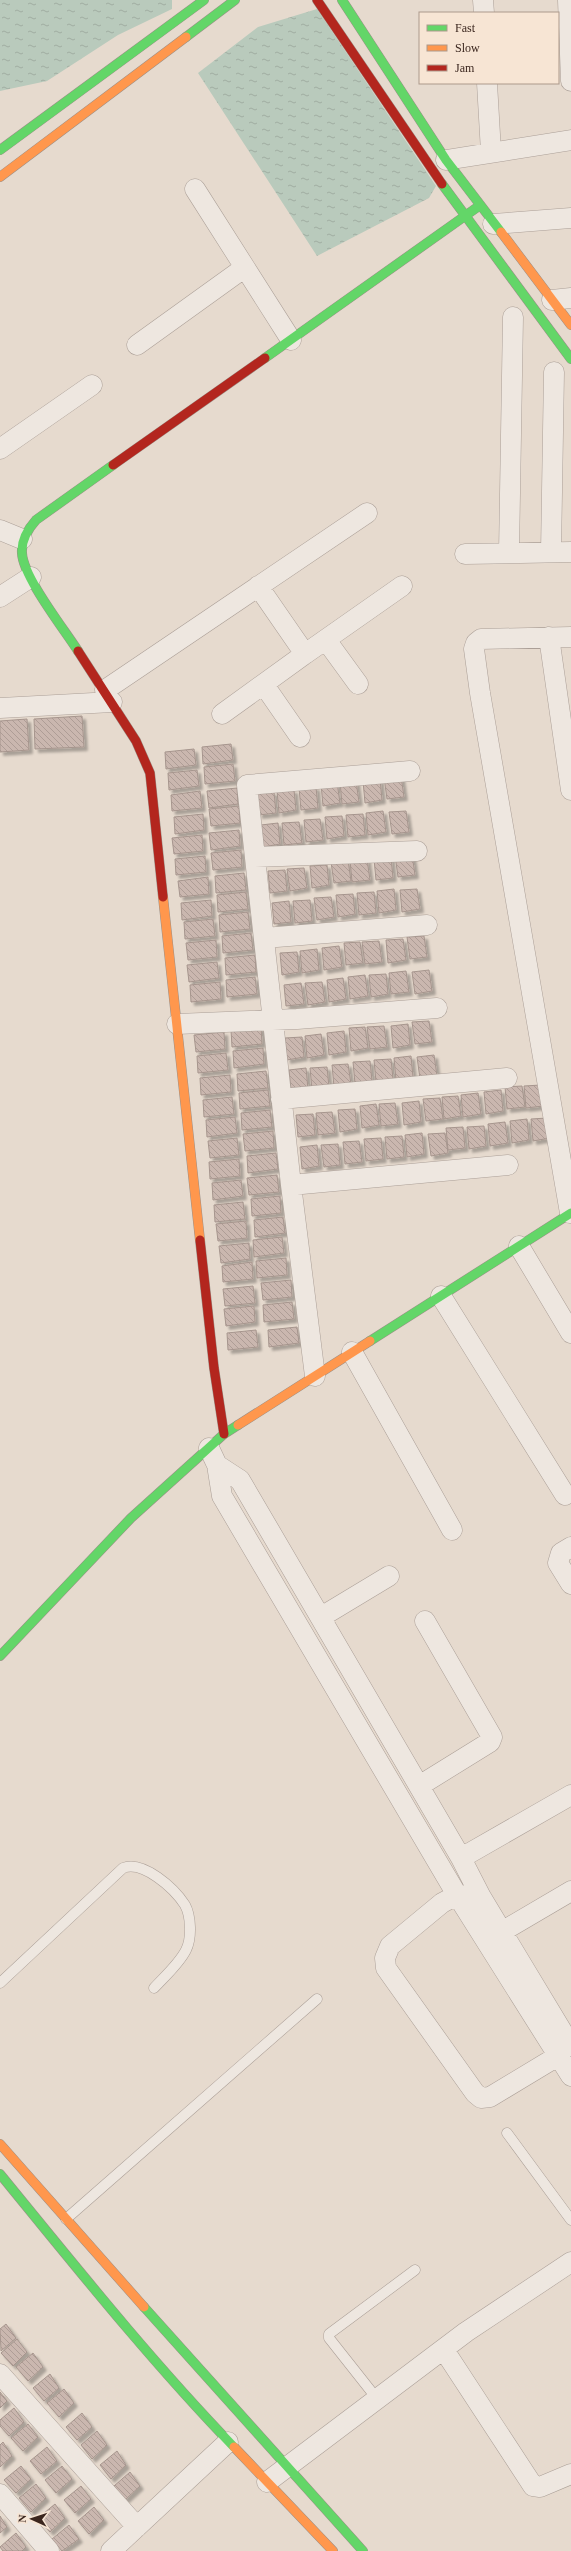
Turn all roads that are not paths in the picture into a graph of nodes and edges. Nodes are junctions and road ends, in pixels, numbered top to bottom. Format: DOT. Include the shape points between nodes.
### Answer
graph roads {
  1 [pos="204,0"];
  2 [pos="235,0"];
  3 [pos="317,0"];
  4 [pos="342,0"];
  5 [pos="483,0"];
  6 [pos="568,0"];
  7 [pos="484,12"];
  8 [pos="570,58"];
  9 [pos="571,81"];
  10 [pos="487,84"];
  11 [pos="571,140"];
  12 [pos="0,150"];
  13 [pos="491,152"];
  14 [pos="446,160"];
  15 [pos="0,176"];
  16 [pos="195,189"];
  17 [pos="480,206"];
  18 [pos="464,218"];
  19 [pos="571,218"];
  20 [pos="493,224"];
  21 [pos="244,268"];
  22 [pos="562,299"];
  23 [pos="513,317"];
  24 [pos="571,325"];
  25 [pos="290,340"];
  26 [pos="137,345"];
  27 [pos="571,359"];
  28 [pos="554,372"];
  29 [pos="92,384"];
  30 [pos="0,450"];
  31 [pos="367,513"];
  32 [pos="0,530"];
  33 [pos="22,539"];
  34 [pos="551,552"];
  35 [pos="571,552"];
  36 [pos="509,553"];
  37 [pos="465,554"];
  38 [pos="30,577"];
  39 [pos="258,586"];
  40 [pos="402,586"];
  41 [pos="0,597"];
  42 [pos="549,637"];
  43 [pos="571,637"];
  44 [pos="326,640"];
  45 [pos="305,654"];
  46 [pos="358,684"];
  47 [pos="264,685"];
  48 [pos="109,696"];
  49 [pos="0,708"];
  50 [pos="222,714"];
  51 [pos="300,737"];
  52 [pos="410,771"];
  53 [pos="571,790"];
  54 [pos="417,851"];
  55 [pos="255,857"];
  56 [pos="427,925"];
  57 [pos="264,938"];
  58 [pos="437,1008"];
  59 [pos="273,1020"];
  60 [pos="177,1024"];
  61 [pos="506,1078"];
  62 [pos="281,1099"];
  63 [pos="508,1165"];
  64 [pos="291,1185"];
  65 [pos="571,1213"];
  66 [pos="519,1246"];
  67 [pos="441,1296"];
  68 [pos="571,1333"];
  69 [pos="352,1352"];
  70 [pos="315,1376"];
  71 [pos="224,1434"];
  72 [pos="213,1456"];
  73 [pos="565,1495"];
  74 [pos="452,1530"];
  75 [pos="571,1547"];
  76 [pos="389,1576"];
  77 [pos="571,1584"];
  78 [pos="321,1617"];
  79 [pos="424,1621"];
  80 [pos="0,1656"];
  81 [pos="350,1667"];
  82 [pos="330,1679"];
  83 [pos="419,1786"];
  84 [pos="571,1795"];
  85 [pos="461,1858"];
  86 [pos="571,1890"];
  87 [pos="457,1896"];
  88 [pos="481,1897"];
  89 [pos="503,1931"];
  90 [pos="0,1983"];
  91 [pos="154,1988"];
  92 [pos="317,1999"];
  93 [pos="565,2051"];
  94 [pos="571,2076"];
  95 [pos="507,2133"];
  96 [pos="0,2144"];
  97 [pos="1,2176"];
  98 [pos="66,2219"];
  99 [pos="571,2220"];
  100 [pos="571,2262"];
  101 [pos="415,2270"];
  102 [pos="444,2350"];
  103 [pos="0,2374"];
  104 [pos="378,2400"];
  105 [pos="228,2442"];
  106 [pos="287,2469"];
  107 [pos="571,2474"];
  108 [pos="267,2482"];
  109 [pos="0,2494"];
  110 [pos="137,2527"];
  111 [pos="49,2551"];
  112 [pos="111,2551"];
  113 [pos="333,2551"];
  114 [pos="363,2551"];
  1 -- 12 [label="street"];
  2 -- 15 [label="street"];
  3 -- 18 [label="street"];
  4 -- 14 [label="street"];
  5 -- 7 [label="street"];
  6 -- 8 [label="street"];
  8 -- 9 [label="street"];
  10 -- 13 [label="street"];
  11 -- 13 [label="street"];
  13 -- 14 [label="street"];
  14 -- 17 [label="street"];
  16 -- 21 [label="street"];
  17 -- 18 [label="street"];
  17 -- 20 [label="street"];
  18 -- 25 [label="street"];
  18 -- 27 [label="street"];
  19 -- 20 [label="street"];
  20 -- 22 [label="street"];
  21 -- 25 [label="street"];
  21 -- 26 [label="street"];
  22 -- 24 [label="street"];
  23 -- 36 [label="street"];
  25 -- 33 [label="street" via="36,520"];
  28 -- 34 [label="street"];
  29 -- 30 [label="street"];
  31 -- 39 [label="street"];
  32 -- 33 [label="street"];
  33 -- 38 [label="street" via="22,563"];
  34 -- 35 [label="street"];
  34 -- 36 [label="street"];
  36 -- 37 [label="street"];
  38 -- 41 [label="street"];
  38 -- 48 [label="street"];
  39 -- 45 [label="street"];
  39 -- 48 [label="street"];
  40 -- 44 [label="street"];
  42 -- 43 [label="street"];
  42 -- 53 [label="street"];
  42 -- 65 [label="street" via="481,639 474,649"];
  44 -- 45 [label="street"];
  44 -- 46 [label="street"];
  45 -- 47 [label="street"];
  47 -- 50 [label="street"];
  47 -- 51 [label="street"];
  48 -- 49 [label="street"];
  48 -- 60 [label="street" via="136,741 150,773"];
  52 -- 55 [label="street" via="246,785"];
  54 -- 55 [label="street"];
  55 -- 57 [label="street"];
  56 -- 57 [label="street"];
  57 -- 59 [label="street"];
  58 -- 59 [label="street"];
  59 -- 60 [label="street"];
  59 -- 62 [label="street"];
  60 -- 71 [label="street" via="214,1368"];
  61 -- 62 [label="street"];
  62 -- 64 [label="street"];
  63 -- 64 [label="street"];
  64 -- 70 [label="street"];
  65 -- 66 [label="street"];
  66 -- 67 [label="street"];
  66 -- 68 [label="street"];
  67 -- 69 [label="street"];
  67 -- 73 [label="street"];
  69 -- 70 [label="street"];
  69 -- 74 [label="street"];
  70 -- 71 [label="street"];
  71 -- 72 [label="street"];
  72 -- 78 [label="street" via="240,1480"];
  72 -- 80 [label="street" via="131,1518"];
  72 -- 82 [label="street" via="222,1496"];
  75 -- 77 [label="street" via="561,1553 558,1562"];
  76 -- 78 [label="street"];
  78 -- 81 [label="street"];
  79 -- 83 [label="street" via="492,1737 490,1742"];
  81 -- 82 [label="street"];
  81 -- 83 [label="street"];
  82 -- 87 [label="street"];
  83 -- 85 [label="street"];
  84 -- 85 [label="street"];
  85 -- 88 [label="street"];
  86 -- 89 [label="street"];
  87 -- 88 [label="street"];
  87 -- 93 [label="street"];
  87 -- 93 [label="street" via="442,1903 390,1946 385,1958 386,1968 481,2098 490,2097"];
  88 -- 89 [label="street"];
  89 -- 93 [label="street"];
  90 -- 91 [label="lane" via="123,1868 130,1865 140,1867 168,1886 184,1905 190,1918 186,1950"];
  92 -- 98 [label="lane"];
  93 -- 94 [label="street"];
  95 -- 99 [label="lane"];
  96 -- 98 [label="street"];
  97 -- 105 [label="street" via="116,2315"];
  98 -- 106 [label="street"];
  100 -- 102 [label="street" via="466,2332"];
  101 -- 104 [label="lane" via="329,2334 329,2338"];
  102 -- 104 [label="street"];
  102 -- 107 [label="street" via="533,2486 540,2487"];
  103 -- 110 [label="street"];
  104 -- 106 [label="street"];
  105 -- 108 [label="street"];
  105 -- 110 [label="street"];
  106 -- 108 [label="street"];
  106 -- 114 [label="street"];
  108 -- 113 [label="street"];
  109 -- 111 [label="street"];
  110 -- 112 [label="street"];
}
